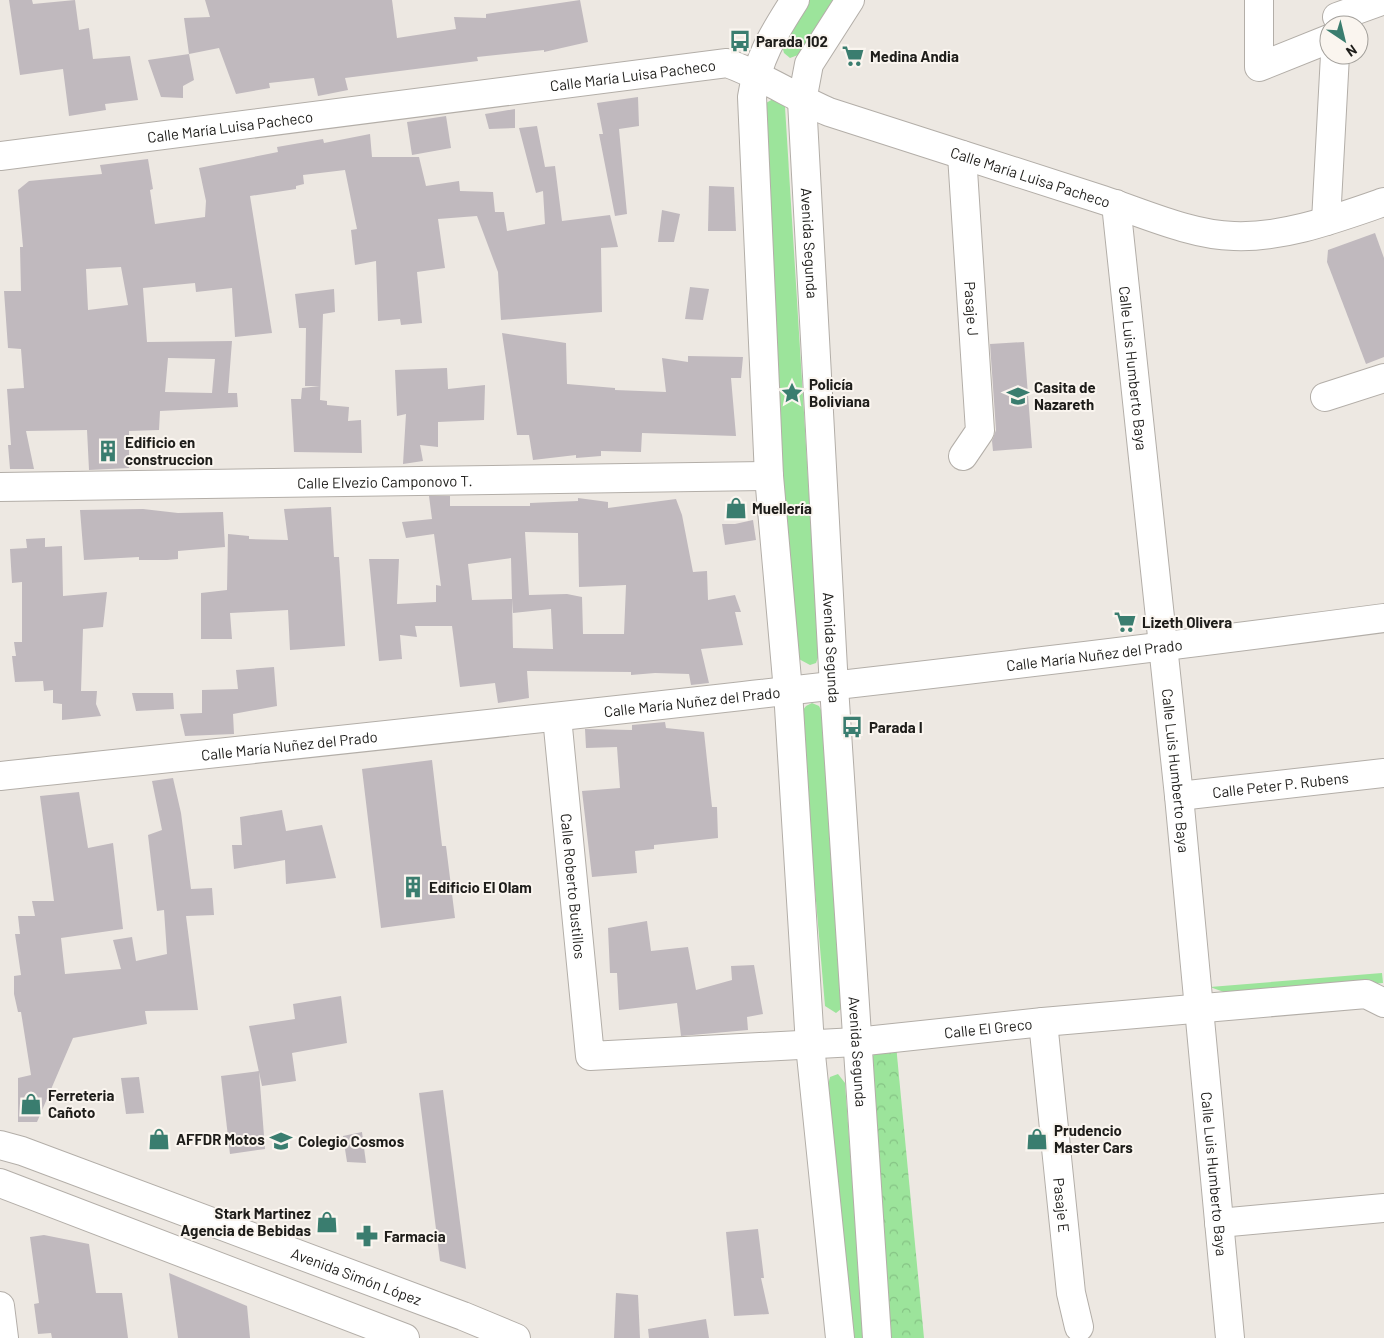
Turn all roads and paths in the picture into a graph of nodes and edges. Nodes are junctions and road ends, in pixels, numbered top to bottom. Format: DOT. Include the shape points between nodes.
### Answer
graph roads {
  1 [pos="795,0"];
  2 [pos="850,0"];
  3 [pos="1259,0"];
  4 [pos="1384,0"];
  5 [pos="1347,15"];
  6 [pos="1319,30"];
  7 [pos="1334,65"];
  8 [pos="755,74"];
  9 [pos="802,100"];
  10 [pos="962,155"];
  11 [pos="0,156"];
  12 [pos="1384,202"];
  13 [pos="1116,204"];
  14 [pos="1326,221"];
  15 [pos="1384,378"];
  16 [pos="1325,397"];
  17 [pos="963,456"];
  18 [pos="769,476"];
  19 [pos="0,487"];
  20 [pos="1384,618"];
  21 [pos="1161,648"];
  22 [pos="834,687"];
  23 [pos="788,691"];
  24 [pos="557,717"];
  25 [pos="1384,773"];
  26 [pos="0,776"];
  27 [pos="1178,796"];
  28 [pos="1384,1003"];
  29 [pos="1198,1009"];
  30 [pos="1043,1022"];
  31 [pos="856,1042"];
  32 [pos="810,1045"];
  33 [pos="590,1056"];
  34 [pos="0,1145"];
  35 [pos="0,1183"];
  36 [pos="1384,1208"];
  37 [pos="1219,1223"];
  38 [pos="0,1306"];
  39 [pos="1079,1327"];
  40 [pos="4,1338"];
  41 [pos="405,1338"];
  42 [pos="516,1338"];
  43 [pos="840,1338"];
  44 [pos="877,1338"];
  45 [pos="1230,1338"];
  1 -- 8 [label="street" via="767,44"];
  2 -- 9 [label="street, Avenida Segunda" via="809,64"];
  3 -- 6 [label="street" via="1259,67"];
  4 -- 5 [label="street"];
  7 -- 14 [label="street"];
  8 -- 9 [label="street, Calle María Luisa Pacheco"];
  8 -- 11 [label="street, Calle María Luisa Pacheco" via="727,63"];
  8 -- 18 [label="street" via="752,97"];
  9 -- 10 [label="street, Calle María Luisa Pacheco"];
  9 -- 22 [label="street, Avenida Segunda"];
  10 -- 13 [label="street, Calle María Luisa Pacheco"];
  10 -- 17 [label="street, Pasaje J" via="980,431"];
  12 -- 14 [label="street, Calle María Luisa Pacheco"];
  13 -- 14 [label="street, Calle María Luisa Pacheco" via="1209,233 1232,236 1259,236"];
  13 -- 21 [label="street, Calle Luis Humberto Baya"];
  15 -- 16 [label="street"];
  18 -- 19 [label="street, Calle Elvezio Camponovo T."];
  18 -- 23 [label="street"];
  20 -- 21 [label="street, Calle María Nuñez del Prado"];
  21 -- 22 [label="street, Calle María Nuñez del Prado"];
  21 -- 27 [label="street, Calle Luis Humberto Baya"];
  22 -- 23 [label="street, Calle María Nuñez del Prado"];
  22 -- 31 [label="street, Avenida Segunda"];
  23 -- 24 [label="street, Calle María Nuñez del Prado"];
  23 -- 32 [label="street"];
  24 -- 26 [label="street, Calle María Nuñez del Prado"];
  24 -- 33 [label="street, Calle Roberto Bustillos"];
  25 -- 27 [label="street, Calle Peter P. Rubens"];
  27 -- 29 [label="street, Calle Luis Humberto Baya"];
  28 -- 29 [label="street, Calle El Greco" via="1366,994"];
  29 -- 30 [label="street, Calle El Greco"];
  29 -- 37 [label="street, Calle Luis Humberto Baya"];
  30 -- 31 [label="street, Calle El Greco"];
  30 -- 39 [label="street, Pasaje E" via="1071,1293"];
  31 -- 32 [label="street, Calle El Greco"];
  31 -- 44 [label="street, Avenida Segunda"];
  32 -- 33 [label="street, Calle El Greco"];
  32 -- 43 [label="street"];
  34 -- 42 [label="street, Avenida Simón López"];
  35 -- 41 [label="street"];
  36 -- 37 [label="street"];
  37 -- 45 [label="street, Calle Luis Humberto Baya"];
  38 -- 40 [label="street"];
}
